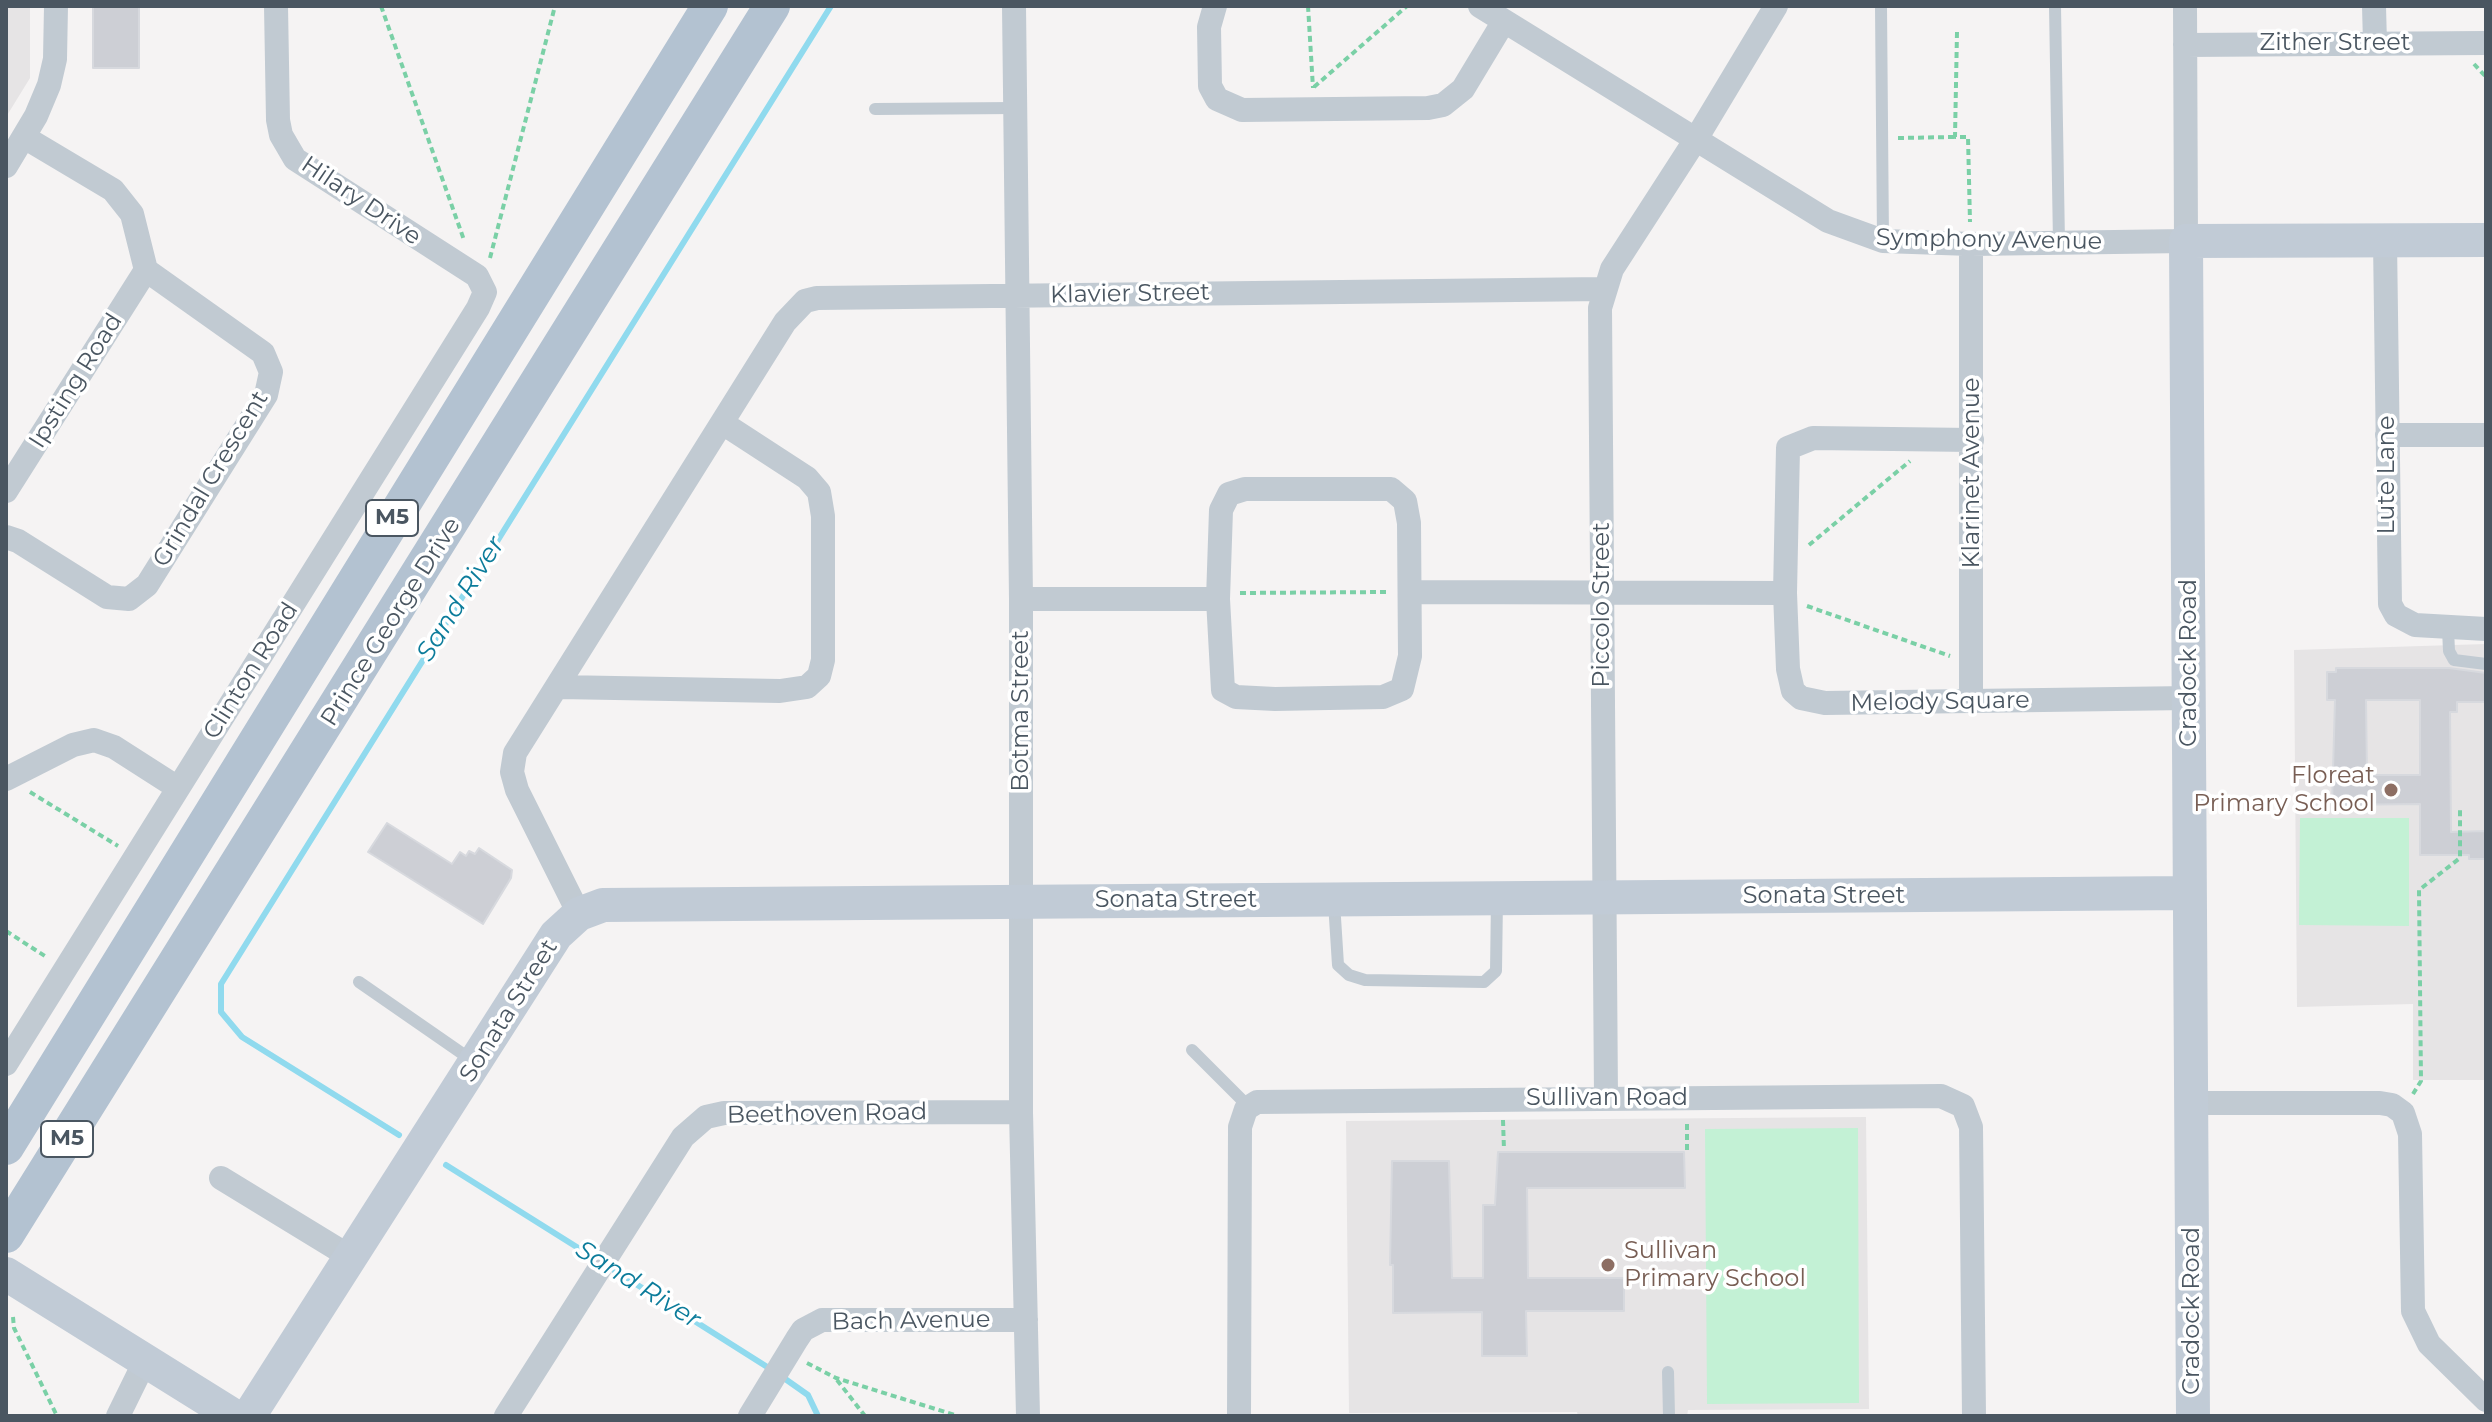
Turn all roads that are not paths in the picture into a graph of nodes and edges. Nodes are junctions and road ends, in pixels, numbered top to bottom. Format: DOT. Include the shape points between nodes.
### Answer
graph roads {
  1 [pos="56,6"];
  2 [pos="276,6"];
  3 [pos="710,6"];
  4 [pos="772,6"];
  5 [pos="1014,6"];
  6 [pos="1215,6"];
  7 [pos="1480,6"];
  8 [pos="1776,6"];
  9 [pos="1881,6"];
  10 [pos="2055,6"];
  11 [pos="2185,6"];
  12 [pos="2374,6"];
  13 [pos="1504,21"];
  14 [pos="2375,43"];
  15 [pos="2486,43"];
  16 [pos="2185,45"];
  17 [pos="1016,108"];
  18 [pos="875,109"];
  19 [pos="24,137"];
  20 [pos="1696,139"];
  21 [pos="6,166"];
  22 [pos="2486,240"];
  23 [pos="1883,241"];
  24 [pos="2186,241"];
  25 [pos="2385,241"];
  26 [pos="2059,243"];
  27 [pos="1971,244"];
  28 [pos="146,270"];
  29 [pos="477,276"];
  30 [pos="1604,289"];
  31 [pos="1016,295"];
  32 [pos="724,424"];
  33 [pos="2387,435"];
  34 [pos="2486,435"];
  35 [pos="1972,440"];
  36 [pos="6,491"];
  37 [pos="6,537"];
  38 [pos="1410,592"];
  39 [pos="1602,593"];
  40 [pos="1785,593"];
  41 [pos="1021,599"];
  42 [pos="1218,599"];
  43 [pos="2448,629"];
  44 [pos="2486,629"];
  45 [pos="2486,664"];
  46 [pos="560,687"];
  47 [pos="2189,698"];
  48 [pos="1971,701"];
  49 [pos="7,779"];
  50 [pos="178,788"];
  51 [pos="2189,893"];
  52 [pos="1604,897"];
  53 [pos="1497,898"];
  54 [pos="1334,899"];
  55 [pos="1021,901"];
  56 [pos="579,914"];
  57 [pos="359,982"];
  58 [pos="1192,1050"];
  59 [pos="475,1063"];
  60 [pos="6,1064"];
  61 [pos="1606,1097"];
  62 [pos="2190,1103"];
  63 [pos="1249,1107"];
  64 [pos="1021,1112"];
  65 [pos="6,1147"];
  66 [pos="221,1178"];
  67 [pos="6,1235"];
  68 [pos="352,1258"];
  69 [pos="6,1274"];
  70 [pos="1026,1320"];
  71 [pos="145,1361"];
  72 [pos="1668,1372"];
  73 [pos="2486,1400"];
  74 [pos="118,1416"];
  75 [pos="234,1416"];
  76 [pos="249,1416"];
  77 [pos="506,1416"];
  78 [pos="750,1416"];
  79 [pos="1028,1416"];
  80 [pos="1239,1416"];
  81 [pos="1669,1416"];
  82 [pos="1974,1416"];
  83 [pos="2193,1416"];
  1 -- 19 [label="street" via="53,73"];
  2 -- 29 [label="street, Hilary Drive" via="278,120 295,159"];
  3 -- 65 [label="main road, M5"];
  4 -- 67 [label="main road, Prince George Drive / M5"];
  5 -- 17 [label="street, Botma Street"];
  6 -- 13 [label="street" via="1209,27 1209,76 1217,99 1242,110 1312,98 1443,105 1463,89"];
  7 -- 13 [label="street, Symphony Avenue"];
  8 -- 20 [label="street, Piccolo Street"];
  9 -- 23 [label="lane"];
  10 -- 26 [label="lane"];
  11 -- 16 [label="street, Cradock Road"];
  12 -- 14 [label="street"];
  13 -- 20 [label="street, Symphony Avenue"];
  14 -- 15 [label="street, Zither Street"];
  14 -- 16 [label="street, Zither Street"];
  16 -- 24 [label="street, Cradock Road"];
  17 -- 18 [label="lane"];
  17 -- 31 [label="street, Botma Street"];
  19 -- 21 [label="street"];
  19 -- 28 [label="street" via="113,190 132,214"];
  20 -- 23 [label="street, Symphony Avenue" via="1828,221"];
  20 -- 30 [label="street, Piccolo Street"];
  22 -- 25 [label="street, Symphony Avenue"];
  23 -- 27 [label="street, Symphony Avenue"];
  24 -- 25 [label="street, Symphony Avenue"];
  24 -- 26 [label="street, Symphony Avenue"];
  24 -- 47 [label="street, Cradock Road"];
  25 -- 33 [label="street, Lute Lane"];
  26 -- 27 [label="street, Symphony Avenue"];
  27 -- 35 [label="street, Klarinet Avenue"];
  28 -- 36 [label="street, Ipsting Road"];
  28 -- 37 [label="street, Grindal Crescent" via="263,353 271,372 266,395 147,585 129,599 107,597"];
  29 -- 50 [label="street, Clinton Road" via="485,292 478,308"];
  30 -- 31 [label="street, Klavier Street"];
  30 -- 39 [label="street, Piccolo Street"];
  31 -- 32 [label="street, Klavier Street" via="805,301 785,322"];
  31 -- 41 [label="street, Botma Street"];
  32 -- 46 [label="street, Klavier Street"];
  32 -- 46 [label="street" via="807,478 819,492 819,676 807,687 790,690"];
  33 -- 34 [label="street"];
  33 -- 43 [label="street, Lute Lane" via="2390,604 2404,622"];
  35 -- 40 [label="street, Melody Square" via="1822,437 1793,443 1785,463"];
  35 -- 48 [label="street, Klarinet Avenue"];
  38 -- 39 [label="street"];
  38 -- 42 [label="street" via="1406,680 1402,689 1383,697 1229,696 1220,684"];
  38 -- 42 [label="street" via="1409,523 1405,501 1397,492 1245,489 1229,494 1221,510"];
  39 -- 40 [label="street"];
  39 -- 52 [label="street, Piccolo Street"];
  40 -- 48 [label="street, Melody Square" via="1788,669 1793,691 1801,698 1825,703"];
  41 -- 42 [label="street"];
  41 -- 55 [label="street, Botma Street"];
  43 -- 44 [label="street, Lute Lane"];
  43 -- 45 [label="lane" via="2454,660"];
  46 -- 56 [label="street, Klavier Street" via="519,746 512,772"];
  47 -- 48 [label="street, Melody Square"];
  47 -- 51 [label="street, Cradock Road"];
  49 -- 50 [label="street" via="73,745 94,740"];
  50 -- 60 [label="street, Clinton Road"];
  51 -- 52 [label="street, Sonata Street"];
  51 -- 62 [label="street, Cradock Road"];
  52 -- 53 [label="street, Sonata Street"];
  52 -- 61 [label="street, Piccolo Street"];
  53 -- 54 [label="street, Sonata Street"];
  53 -- 54 [label="lane" via="1496,971 1484,982 1365,980 1349,975 1338,965"];
  54 -- 55 [label="street, Sonata Street"];
  55 -- 56 [label="street, Sonata Street" via="616,904"];
  55 -- 64 [label="street, Botma Street"];
  56 -- 59 [label="street, Sonata Street" via="556,935"];
  57 -- 59 [label="lane"];
  58 -- 63 [label="lane"];
  59 -- 68 [label="street, Sonata Street"];
  61 -- 63 [label="street, Sullivan Road" via="1265,1100"];
  61 -- 82 [label="street, Sullivan Road" via="1957,1100 1972,1137"];
  62 -- 73 [label="street" via="2380,1103 2403,1113 2410,1134 2413,1311 2429,1344"];
  62 -- 83 [label="street, Cradock Road"];
  63 -- 80 [label="street" via="1240,1127"];
  64 -- 70 [label="street, Botma Street"];
  64 -- 77 [label="street, Beethoven Road" via="706,1117 683,1137"];
  66 -- 68 [label="street"];
  68 -- 76 [label="street, Sonata Street"];
  69 -- 71 [label="street"];
  70 -- 78 [label="street, Bach Avenue" via="830,1319 803,1330"];
  70 -- 79 [label="street, Botma Street"];
  71 -- 74 [label="street"];
  71 -- 75 [label="street"];
  72 -- 81 [label="lane"];
}
